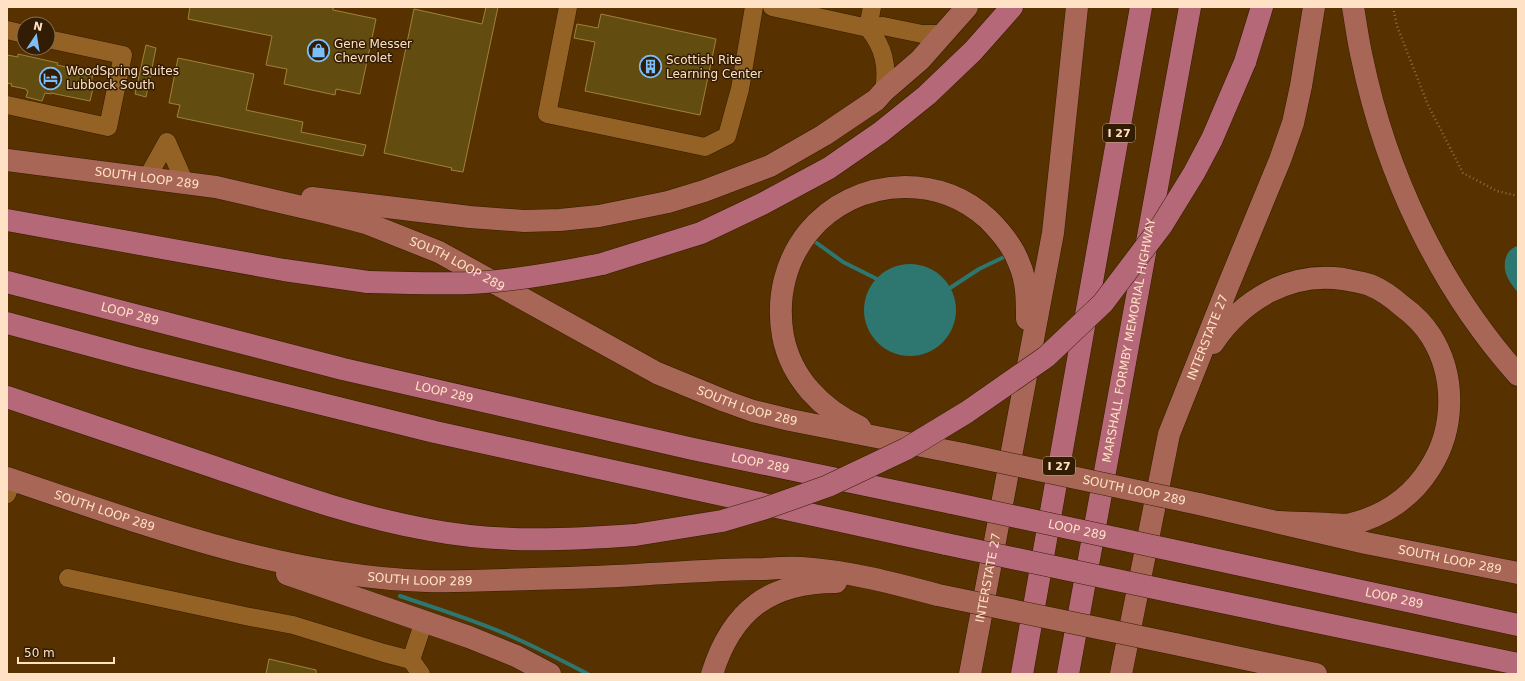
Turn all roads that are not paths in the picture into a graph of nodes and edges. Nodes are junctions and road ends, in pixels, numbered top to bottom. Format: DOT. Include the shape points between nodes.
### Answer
graph roads {
  1 [pos="568,7"];
  2 [pos="754,7"];
  3 [pos="772,7"];
  4 [pos="872,7"];
  5 [pos="967,7"];
  6 [pos="1012,7"];
  7 [pos="1142,7"];
  8 [pos="1190,7"];
  9 [pos="1262,7"];
  10 [pos="1314,7"];
  11 [pos="1353,7"];
  12 [pos="1076,10"];
  13 [pos="868,28"];
  14 [pos="944,34"];
  15 [pos="56,41"];
  16 [pos="884,91"];
  17 [pos="7,106"];
  18 [pos="7,160"];
  19 [pos="147,178"];
  20 [pos="185,183"];
  21 [pos="216,187"];
  22 [pos="7,220"];
  23 [pos="7,282"];
  24 [pos="7,323"];
  25 [pos="1518,375"];
  26 [pos="1022,395"];
  27 [pos="7,397"];
  28 [pos="1169,434"];
  29 [pos="886,439"];
  30 [pos="9,484"];
  31 [pos="1279,522"];
  32 [pos="172,534"];
  33 [pos="1518,573"];
  34 [pos="68,578"];
  35 [pos="888,582"];
  36 [pos="424,621"];
  37 [pos="1518,624"];
  38 [pos="1231,656"];
  39 [pos="1518,664"];
  40 [pos="416,667"];
  41 [pos="550,674"];
  42 [pos="712,674"];
  43 [pos="970,674"];
  44 [pos="1022,674"];
  45 [pos="1068,674"];
  46 [pos="1121,674"];
  47 [pos="1281,674"];
  48 [pos="1316,674"];
  1 -- 2 [label="street" via="547,114 705,147 727,136 740,88"];
  3 -- 13 [label="street"];
  4 -- 13 [label="street"];
  5 -- 14 [label="main road"];
  6 -- 22 [label="highway, bridge" via="927,95 882,132 829,168 701,233 602,264 546,275 470,282 368,282 284,270"];
  7 -- 44 [label="highway, I 27"];
  8 -- 45 [label="highway, MARSHALL FORMBY MEMORIAL HIGHWAY"];
  9 -- 27 [label="highway, bridge" via="1245,62 1212,139 1194,173 1162,225 1103,303 1046,357 967,412 906,449 828,486 766,508 722,521 635,535 571,540 496,538 431,531 365,516 294,494"];
  10 -- 28 [label="main road, INTERSTATE 27" via="1293,123"];
  11 -- 25 [label="main road" via="1362,58 1377,117 1395,173 1417,225 1466,308"];
  12 -- 26 [label="main road, INTERSTATE 27" via="1053,233"];
  13 -- 14 [label="street" via="883,26 922,34"];
  13 -- 16 [label="street" via="877,38 882,51 886,70"];
  14 -- 16 [label="main road" via="920,60"];
  15 -- 17 [label="street" via="123,55 108,127"];
  16 -- 21 [label="main road" via="876,100 824,135 770,166 668,202 599,216 560,220 478,218"];
  18 -- 19 [label="main road, SOUTH LOOP 289"];
  19 -- 20 [label="main road, SOUTH LOOP 289"];
  19 -- 20 [label="street" via="167,142"];
  20 -- 21 [label="main road, SOUTH LOOP 289"];
  21 -- 29 [label="main road, SOUTH LOOP 289" via="366,223 432,249 657,373 725,401 790,420"];
  23 -- 37 [label="highway, LOOP 289, bridge" via="382,378 693,449"];
  24 -- 39 [label="highway, bridge" via="443,433 946,544"];
  26 -- 29 [label="main road" via="1027,324 1026,286 1020,263 1008,242 981,213 961,199 916,187 872,192 851,199 834,209 804,238 787,271 780,306 789,356 806,387 819,401 847,422"];
  26 -- 43 [label="main road, INTERSTATE 27"];
  28 -- 31 [label="main road" via="1213,343 1231,320 1255,299 1291,282 1316,278 1369,284 1390,296 1431,336 1446,373 1450,398 1449,420 1444,441 1435,460 1424,478 1405,498 1369,519 1349,525"];
  28 -- 46 [label="main road, INTERSTATE 27"];
  29 -- 31 [label="main road, SOUTH LOOP 289, bridge"];
  30 -- 32 [label="main road, SOUTH LOOP 289"];
  31 -- 33 [label="main road, SOUTH LOOP 289" via="1366,543"];
  32 -- 35 [label="main road, SOUTH LOOP 289" via="241,553 303,566 368,577 424,581 610,577 728,569 802,568"];
  32 -- 36 [label="main road"];
  34 -- 40 [label="street" via="294,625 384,653"];
  35 -- 38 [label="main road, SOUTH LOOP 289, bridge" via="938,595"];
  35 -- 42 [label="main road" via="820,582 777,592 741,618 728,635"];
  36 -- 40 [label="street"];
  36 -- 41 [label="main road" via="498,648"];
  38 -- 47 [label="main road"];
  38 -- 48 [label="main road, SOUTH LOOP 289"];
}
